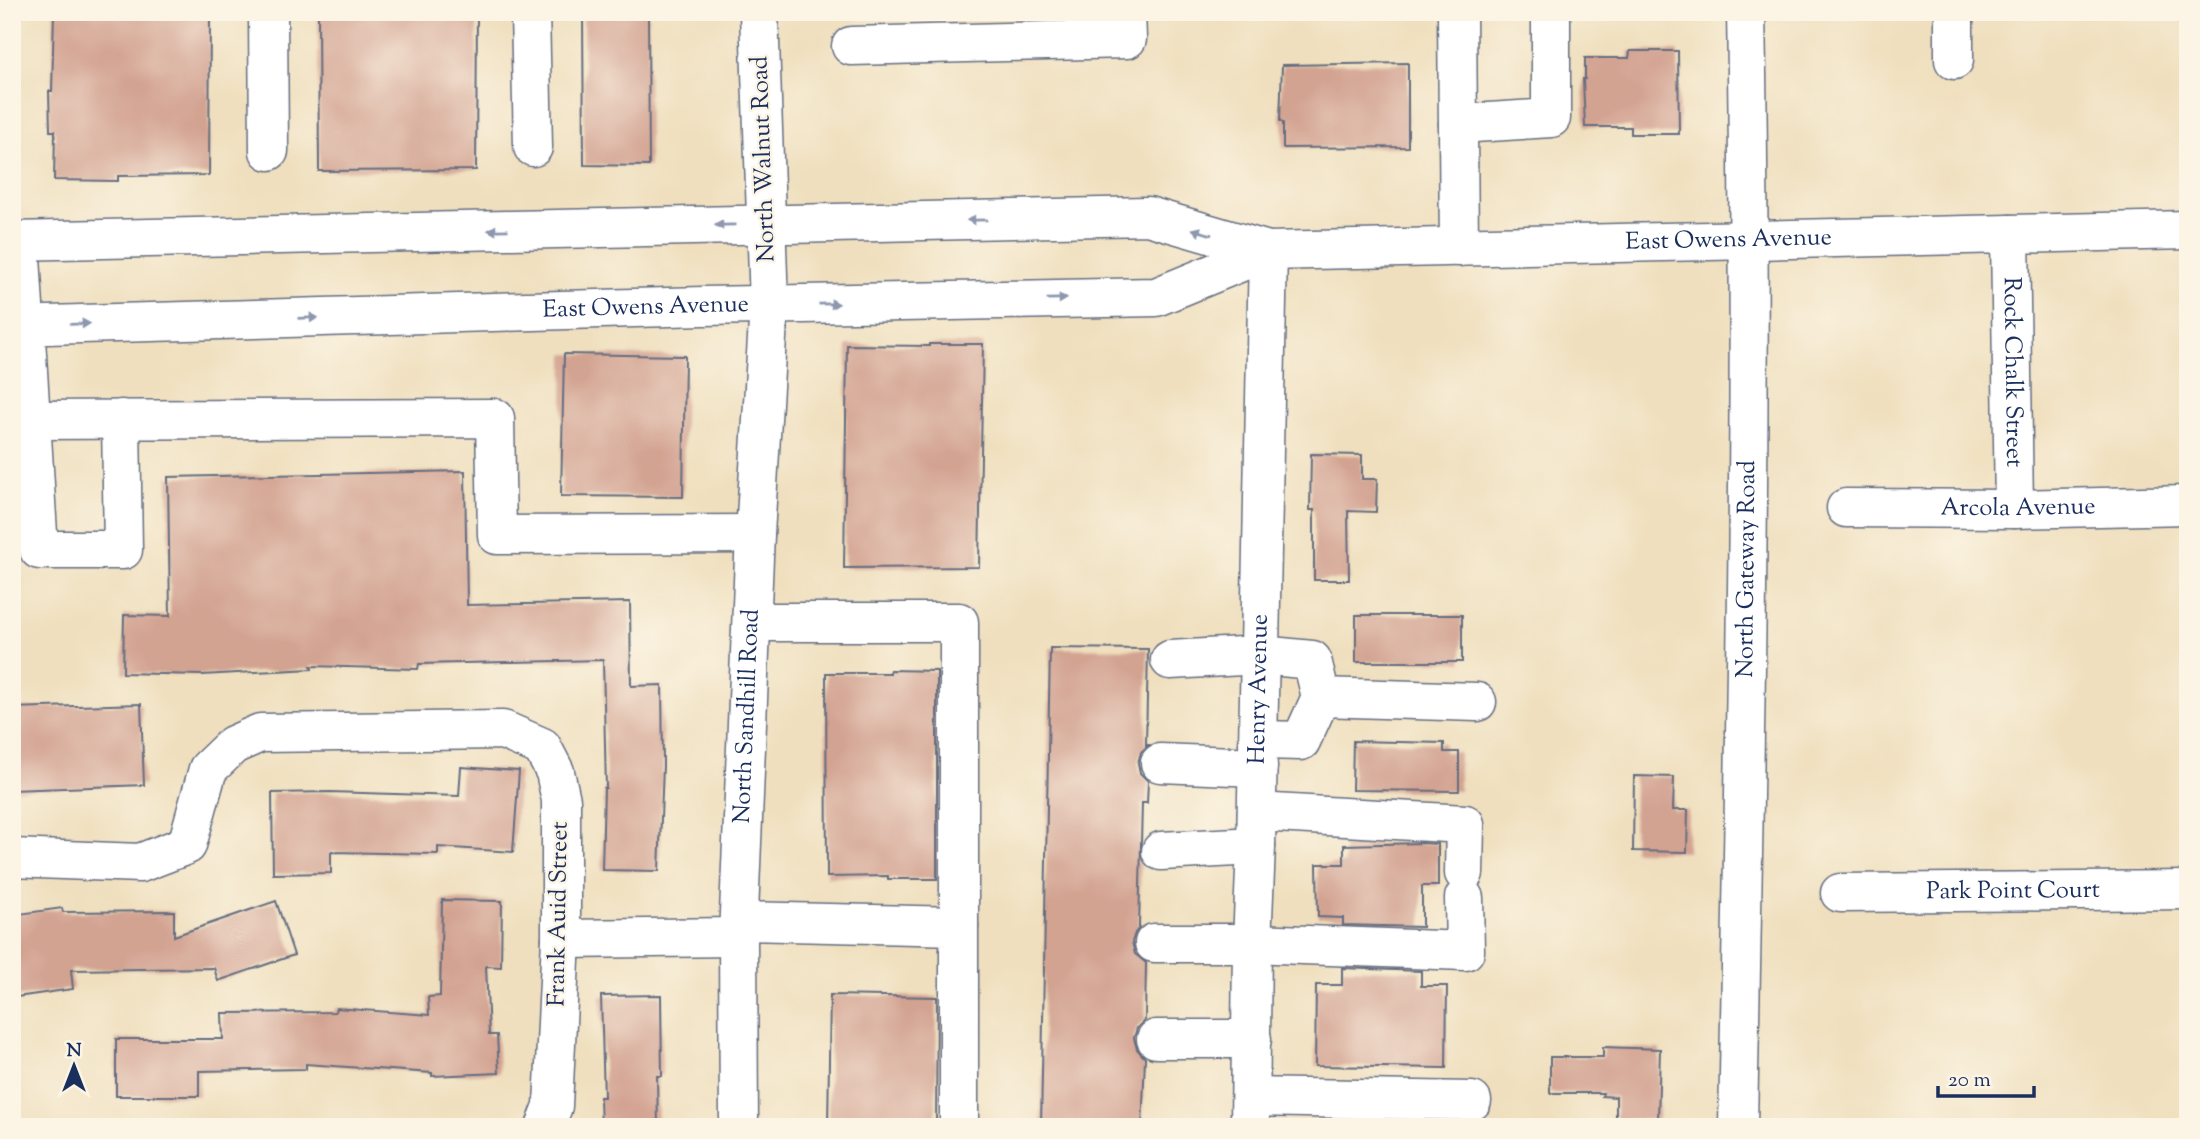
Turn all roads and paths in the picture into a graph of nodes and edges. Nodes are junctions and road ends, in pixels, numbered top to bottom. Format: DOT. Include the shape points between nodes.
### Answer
graph roads {
  1 [pos="268,12"];
  2 [pos="530,12"];
  3 [pos="759,12"];
  4 [pos="1126,12"];
  5 [pos="1457,12"];
  6 [pos="1551,12"];
  7 [pos="1746,12"];
  8 [pos="1954,12"];
  9 [pos="967,28"];
  10 [pos="851,46"];
  11 [pos="1954,60"];
  12 [pos="1458,124"];
  13 [pos="533,146"];
  14 [pos="269,151"];
  15 [pos="766,224"];
  16 [pos="2188,230"];
  17 [pos="2010,234"];
  18 [pos="16,241"];
  19 [pos="1750,241"];
  20 [pos="1459,247"];
  21 [pos="1268,251"];
  22 [pos="769,305"];
  23 [pos="19,326"];
  24 [pos="121,419"];
  25 [pos="31,420"];
  26 [pos="2188,505"];
  27 [pos="1846,508"];
  28 [pos="2014,509"];
  29 [pos="755,534"];
  30 [pos="753,622"];
  31 [pos="1260,655"];
  32 [pos="1170,660"];
  33 [pos="1321,698"];
  34 [pos="1477,702"];
  35 [pos="1258,754"];
  36 [pos="1160,763"];
  37 [pos="1256,829"];
  38 [pos="1161,851"];
  39 [pos="12,858"];
  40 [pos="2188,890"];
  41 [pos="1840,894"];
  42 [pos="959,926"];
  43 [pos="739,929"];
  44 [pos="561,939"];
  45 [pos="1154,943"];
  46 [pos="1252,943"];
  47 [pos="1156,1039"];
  48 [pos="1252,1039"];
  49 [pos="1472,1101"];
  50 [pos="1251,1112"];
  51 [pos="545,1127"];
  52 [pos="739,1127"];
  53 [pos="959,1127"];
  54 [pos="1738,1127"];
  1 -- 14 [label="street"];
  2 -- 13 [label="street"];
  3 -- 15 [label="street, North Walnut Road"];
  4 -- 9 [label="street" via="1127,40"];
  5 -- 12 [label="street"];
  6 -- 12 [label="street" via="1551,118"];
  7 -- 19 [label="street, North Gateway Road"];
  8 -- 11 [label="street"];
  9 -- 10 [label="street"];
  12 -- 20 [label="street"];
  15 -- 18 [label="street, East Owens Avenue, one-way"];
  21 -- 15 [label="street, East Owens Avenue, one-way" via="1148,216"];
  15 -- 22 [label="street, North Walnut Road"];
  16 -- 17 [label="street, East Owens Avenue"];
  17 -- 19 [label="street, East Owens Avenue"];
  17 -- 28 [label="street, Rock Chalk Street"];
  18 -- 23 [label="street"];
  19 -- 20 [label="street, East Owens Avenue"];
  19 -- 54 [label="street, North Gateway Road"];
  20 -- 21 [label="street, East Owens Avenue"];
  22 -- 21 [label="street, East Owens Avenue, one-way" via="1156,297"];
  21 -- 31 [label="street, Henry Avenue"];
  23 -- 22 [label="street, East Owens Avenue, one-way"];
  22 -- 29 [label="street, North Sandhill Road"];
  23 -- 25 [label="street"];
  24 -- 25 [label="street"];
  24 -- 25 [label="street" via="123,550 39,550"];
  24 -- 29 [label="street" via="495,418 498,535"];
  26 -- 28 [label="street, Arcola Avenue"];
  27 -- 28 [label="street, Arcola Avenue"];
  29 -- 30 [label="street, North Sandhill Road"];
  30 -- 42 [label="street" via="959,622"];
  30 -- 43 [label="street, North Sandhill Road"];
  31 -- 32 [label="street"];
  31 -- 33 [label="street" via="1312,660"];
  31 -- 35 [label="street, Henry Avenue"];
  33 -- 34 [label="street"];
  33 -- 35 [label="street" via="1301,741"];
  35 -- 36 [label="street"];
  35 -- 37 [label="street, Henry Avenue"];
  37 -- 38 [label="street"];
  37 -- 46 [label="street, Henry Avenue"];
  37 -- 46 [label="street" via="1465,824 1465,951"];
  39 -- 44 [label="street, Frank Auid Street" via="140,863 187,845 208,769 233,745 260,733 503,730 542,747 555,772 561,800"];
  40 -- 41 [label="street, Park Point Court"];
  42 -- 43 [label="street"];
  42 -- 53 [label="street"];
  43 -- 44 [label="street"];
  43 -- 52 [label="street, North Sandhill Road"];
  44 -- 51 [label="street, Frank Auid Street" via="553,1107"];
  45 -- 46 [label="street"];
  46 -- 48 [label="street, Henry Avenue"];
  47 -- 48 [label="street"];
  48 -- 50 [label="street, Henry Avenue"];
  49 -- 50 [label="street"];
}
